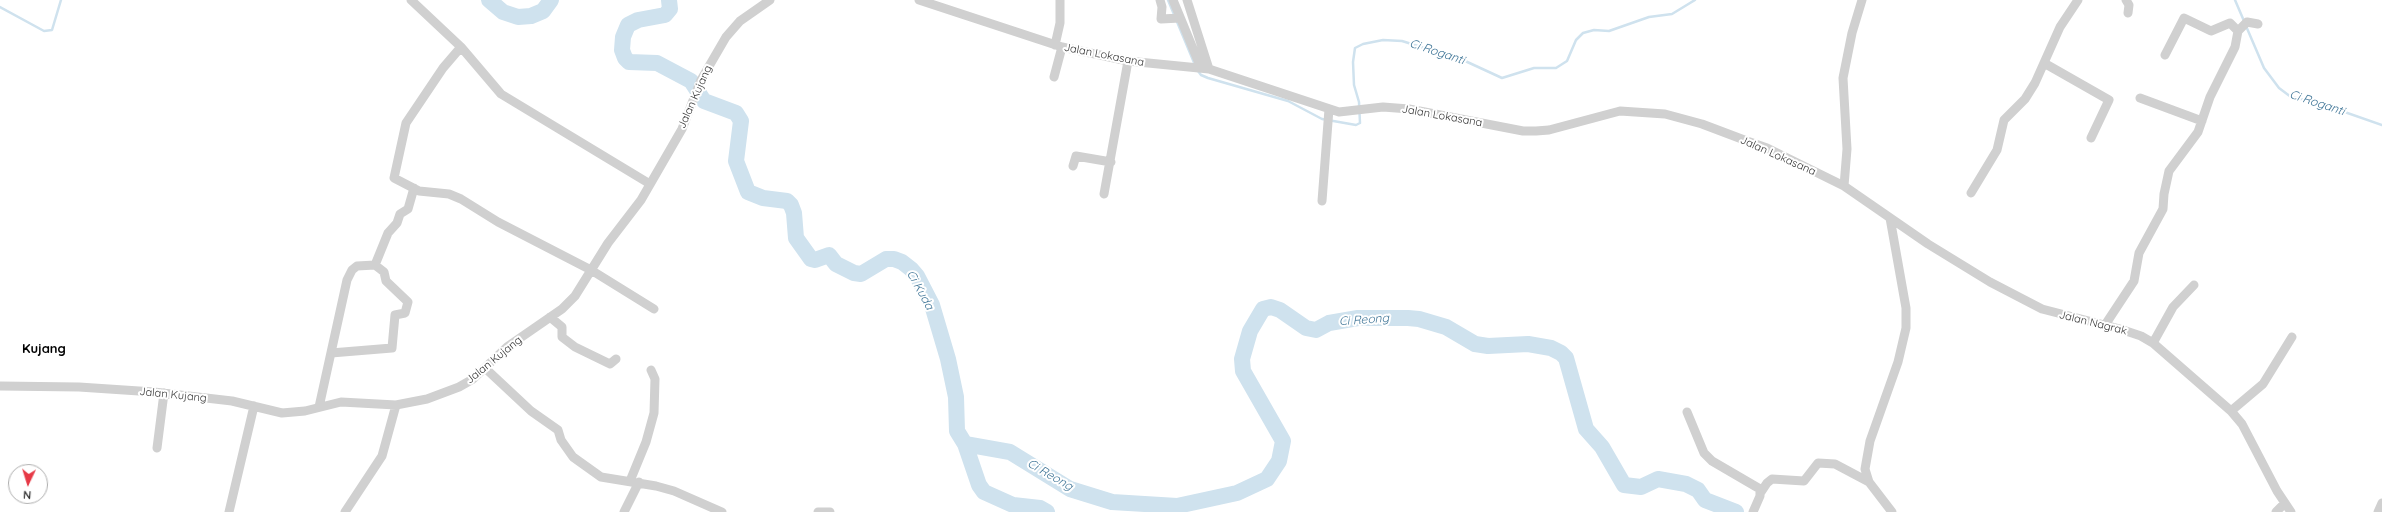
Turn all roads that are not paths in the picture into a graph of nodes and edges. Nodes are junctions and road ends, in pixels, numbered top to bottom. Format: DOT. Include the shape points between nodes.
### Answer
graph roads {
  1 [pos="411,0"];
  2 [pos="770,0"];
  3 [pos="920,0"];
  4 [pos="1060,0"];
  5 [pos="1160,0"];
  6 [pos="1173,0"];
  7 [pos="1187,0"];
  8 [pos="1862,0"];
  9 [pos="2078,0"];
  10 [pos="2126,0"];
  11 [pos="2128,13"];
  12 [pos="1176,19"];
  13 [pos="2258,24"];
  14 [pos="2242,27"];
  15 [pos="1058,46"];
  16 [pos="461,47"];
  17 [pos="2165,55"];
  18 [pos="1128,62"];
  19 [pos="2044,63"];
  20 [pos="1205,68"];
  21 [pos="1054,77"];
  22 [pos="2140,98"];
  23 [pos="1328,118"];
  24 [pos="2202,121"];
  25 [pos="2091,138"];
  26 [pos="1111,162"];
  27 [pos="1073,166"];
  28 [pos="650,184"];
  29 [pos="1844,186"];
  30 [pos="414,188"];
  31 [pos="1971,193"];
  32 [pos="1104,194"];
  33 [pos="1322,201"];
  34 [pos="1890,218"];
  35 [pos="375,265"];
  36 [pos="591,270"];
  37 [pos="2194,284"];
  38 [pos="654,309"];
  39 [pos="550,317"];
  40 [pos="2105,324"];
  41 [pos="2292,337"];
  42 [pos="2153,343"];
  43 [pos="331,353"];
  44 [pos="616,359"];
  45 [pos="485,368"];
  46 [pos="651,370"];
  47 [pos="0,386"];
  48 [pos="164,393"];
  49 [pos="396,405"];
  50 [pos="254,406"];
  51 [pos="319,407"];
  52 [pos="2231,411"];
  53 [pos="1687,412"];
  54 [pos="157,448"];
  55 [pos="634,482"];
  56 [pos="1869,482"];
  57 [pos="1761,492"];
  58 [pos="2285,503"];
  59 [pos="2382,503"];
  60 [pos="229,512"];
  61 [pos="345,512"];
  62 [pos="624,512"];
  63 [pos="722,512"];
  64 [pos="818,512"];
  65 [pos="830,512"];
  66 [pos="1753,512"];
  67 [pos="1892,512"];
  68 [pos="2276,512"];
  69 [pos="2291,512"];
  70 [pos="2378,512"];
  1 -- 16 [label="street"];
  2 -- 28 [label="street, Jalan Kujang" via="740,22 726,37 701,80 687,117"];
  3 -- 15 [label="street, Jalan Lokasana"];
  4 -- 15 [label="street"];
  5 -- 12 [label="street" via="1161,20"];
  6 -- 12 [label="street"];
  7 -- 20 [label="street"];
  8 -- 29 [label="street" via="1843,78 1847,149"];
  9 -- 19 [label="street" via="2060,27"];
  10 -- 11 [label="street" via="2129,5"];
  12 -- 20 [label="street"];
  13 -- 14 [label="street"];
  14 -- 17 [label="street" via="2230,23 2211,31 2184,18"];
  14 -- 24 [label="street" via="2210,97"];
  15 -- 18 [label="street, Jalan Lokasana"];
  15 -- 21 [label="street"];
  16 -- 28 [label="street" via="501,94"];
  16 -- 30 [label="street" via="443,68 406,124 394,178"];
  18 -- 20 [label="street, Jalan Lokasana"];
  18 -- 26 [label="street"];
  19 -- 25 [label="street" via="2109,100"];
  19 -- 31 [label="street" via="2025,99 2004,120 1997,150"];
  20 -- 23 [label="street, Jalan Lokasana"];
  22 -- 24 [label="street"];
  23 -- 29 [label="street, Jalan Lokasana" via="1339,112 1409,108 1523,131 1536,131 1549,130 1620,111 1665,114 1702,124 1767,148"];
  23 -- 33 [label="street"];
  24 -- 40 [label="street" via="2194,139 2169,171 2163,209 2139,253 2134,281"];
  26 -- 27 [label="street" via="1076,156"];
  26 -- 32 [label="street"];
  28 -- 36 [label="street, Jalan Kujang"];
  29 -- 34 [label="street, Jalan Nagrak"];
  30 -- 35 [label="street" via="408,209 400,214 397,223 388,233"];
  30 -- 36 [label="street" via="461,199 498,222"];
  34 -- 40 [label="street, Jalan Nagrak" via="1990,282 2042,309"];
  34 -- 56 [label="street" via="1906,308 1906,328 1898,362 1866,460 1866,476"];
  35 -- 43 [label="street" via="357,266 352,270 347,280"];
  35 -- 43 [label="street" via="384,272 386,281 408,302 405,313 395,315 392,348"];
  36 -- 38 [label="street"];
  36 -- 39 [label="street, Jalan Kujang" via="574,296"];
  37 -- 42 [label="street" via="2173,308"];
  39 -- 44 [label="street" via="562,327 562,337 575,347 610,364"];
  39 -- 45 [label="street, Jalan Kujang" via="507,348"];
  40 -- 42 [label="street, Jalan Nagrak" via="2141,336"];
  41 -- 52 [label="street" via="2263,384"];
  42 -- 52 [label="street, Jalan Nagrak"];
  43 -- 51 [label="street"];
  45 -- 49 [label="street, Jalan Kujang" via="473,379 444,394"];
  45 -- 55 [label="street" via="531,412 558,430 561,440 573,457 585,467 601,477"];
  46 -- 55 [label="street" via="655,379 654,413"];
  47 -- 48 [label="street, Jalan Kujang"];
  48 -- 50 [label="street, Jalan Kujang"];
  48 -- 54 [label="street"];
  49 -- 51 [label="street, Jalan Kujang" via="341,402"];
  49 -- 61 [label="street" via="382,456"];
  50 -- 51 [label="street, Jalan Kujang" via="282,413"];
  50 -- 60 [label="street"];
  52 -- 58 [label="street, Jalan Nagrak" via="2242,424"];
  53 -- 57 [label="street" via="1704,453 1756,486"];
  55 -- 62 [label="street"];
  55 -- 63 [label="street" via="674,491"];
  56 -- 57 [label="street" via="1835,464 1818,463 1804,481 1772,479"];
  56 -- 67 [label="street"];
  57 -- 66 [label="street"];
  58 -- 68 [label="street"];
  58 -- 69 [label="street, Jalan Nagrak"];
  59 -- 70 [label="street"];
  64 -- 65 [label="street"];
}
